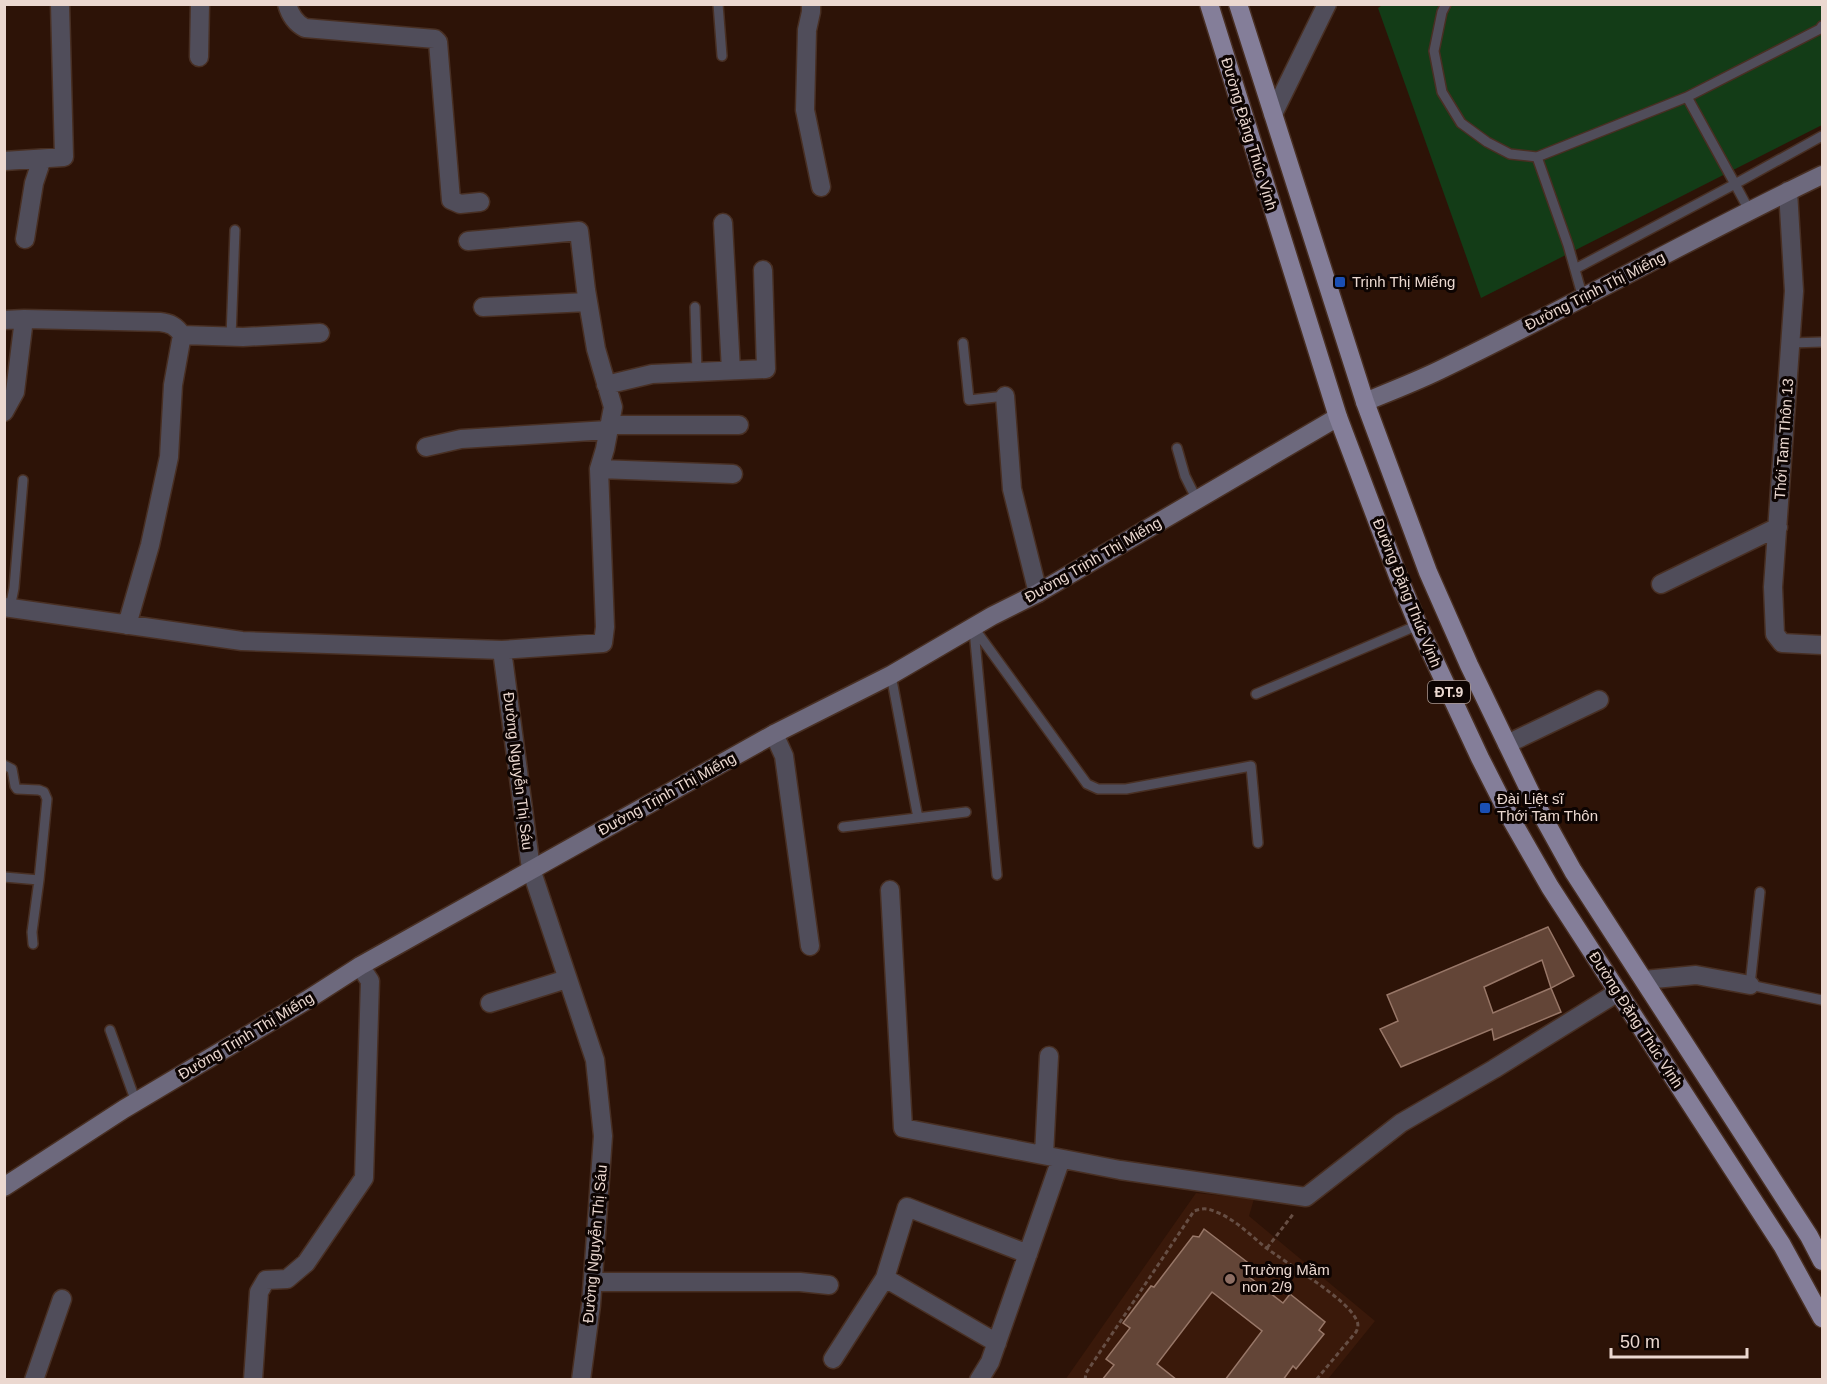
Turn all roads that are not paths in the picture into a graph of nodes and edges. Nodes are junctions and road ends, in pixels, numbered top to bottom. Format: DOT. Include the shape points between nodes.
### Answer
graph roads {
  1 [pos="60,4"];
  2 [pos="200,4"];
  3 [pos="287,4"];
  4 [pos="718,4"];
  5 [pos="811,4"];
  6 [pos="1209,4"];
  7 [pos="1238,4"];
  8 [pos="1327,4"];
  9 [pos="1446,4"];
  10 [pos="1822,26"];
  11 [pos="722,56"];
  12 [pos="199,57"];
  13 [pos="1687,97"];
  14 [pos="1273,114"];
  15 [pos="1822,136"];
  16 [pos="1537,158"];
  17 [pos="42,159"];
  18 [pos="4,161"];
  19 [pos="1822,175"];
  20 [pos="1736,184"];
  21 [pos="821,187"];
  22 [pos="1788,191"];
  23 [pos="480,202"];
  24 [pos="1749,210"];
  25 [pos="723,223"];
  26 [pos="235,230"];
  27 [pos="25,239"];
  28 [pos="468,242"];
  29 [pos="1575,269"];
  30 [pos="763,270"];
  31 [pos="1583,298"];
  32 [pos="588,302"];
  33 [pos="483,307"];
  34 [pos="694,307"];
  35 [pos="24,319"];
  36 [pos="4,320"];
  37 [pos="320,333"];
  38 [pos="182,334"];
  39 [pos="231,337"];
  40 [pos="1822,342"];
  41 [pos="963,343"];
  42 [pos="1790,343"];
  43 [pos="731,370"];
  44 [pos="697,372"];
  45 [pos="606,385"];
  46 [pos="1005,396"];
  47 [pos="1365,402"];
  48 [pos="4,412"];
  49 [pos="1338,417"];
  50 [pos="739,425"];
  51 [pos="609,428"];
  52 [pos="426,447"];
  53 [pos="1177,448"];
  54 [pos="599,469"];
  55 [pos="733,474"];
  56 [pos="23,480"];
  57 [pos="1197,500"];
  58 [pos="1778,527"];
  59 [pos="1661,584"];
  60 [pos="1038,593"];
  61 [pos="7,607"];
  62 [pos="127,625"];
  63 [pos="1418,625"];
  64 [pos="974,628"];
  65 [pos="1822,645"];
  66 [pos="502,650"];
  67 [pos="891,675"];
  68 [pos="1256,694"];
  69 [pos="1599,700"];
  70 [pos="774,734"];
  71 [pos="1507,744"];
  72 [pos="4,765"];
  73 [pos="966,812"];
  74 [pos="918,818"];
  75 [pos="843,827"];
  76 [pos="1258,843"];
  77 [pos="531,869"];
  78 [pos="997,875"];
  79 [pos="4,877"];
  80 [pos="39,880"];
  81 [pos="890,890"];
  82 [pos="1760,892"];
  83 [pos="33,944"];
  84 [pos="810,946"];
  85 [pos="360,966"];
  86 [pos="567,980"];
  87 [pos="1644,980"];
  88 [pos="1750,985"];
  89 [pos="1618,992"];
  90 [pos="1822,1000"];
  91 [pos="490,1003"];
  92 [pos="110,1030"];
  93 [pos="1049,1056"];
  94 [pos="136,1102"];
  95 [pos="1052,1157"];
  96 [pos="4,1186"];
  97 [pos="1028,1254"];
  98 [pos="1822,1261"];
  99 [pos="885,1278"];
  100 [pos="593,1282"];
  101 [pos="830,1285"];
  102 [pos="62,1299"];
  103 [pos="1822,1318"];
  104 [pos="997,1343"];
  105 [pos="833,1359"];
  106 [pos="34,1380"];
  107 [pos="253,1380"];
  108 [pos="581,1380"];
  109 [pos="979,1380"];
  1 -- 17 [label="street" via="64,157"];
  2 -- 12 [label="street"];
  3 -- 23 [label="street" via="297,25 305,28 438,42 451,200 460,204"];
  4 -- 11 [label="lane"];
  5 -- 21 [label="street" via="805,110"];
  6 -- 49 [label="main road, Đường Đặng Thúc Vịnh / ĐT.9"];
  7 -- 14 [label="main road, Đường Đặng Thúc Vịnh / ĐT.9"];
  8 -- 14 [label="street"];
  9 -- 16 [label="lane" via="1434,51 1442,92 1461,123 1487,142 1510,154"];
  10 -- 13 [label="lane"];
  13 -- 16 [label="lane"];
  13 -- 20 [label="lane"];
  14 -- 47 [label="main road, Đường Đặng Thúc Vịnh / ĐT.9"];
  15 -- 20 [label="lane"];
  16 -- 29 [label="lane"];
  17 -- 18 [label="street"];
  17 -- 27 [label="street"];
  19 -- 22 [label="main road, Đường Trịnh Thị Miếng"];
  20 -- 24 [label="lane"];
  20 -- 29 [label="lane"];
  22 -- 24 [label="main road, Đường Trịnh Thị Miếng"];
  22 -- 42 [label="street, Thới Tam Thôn 13" via="1794,291"];
  24 -- 31 [label="main road, Đường Trịnh Thị Miếng"];
  25 -- 43 [label="street"];
  26 -- 39 [label="lane"];
  28 -- 32 [label="street" via="579,231"];
  29 -- 31 [label="lane"];
  30 -- 43 [label="street" via="766,369"];
  31 -- 47 [label="main road, Đường Trịnh Thị Miếng" via="1443,369"];
  32 -- 33 [label="street"];
  32 -- 45 [label="street"];
  34 -- 44 [label="lane"];
  35 -- 36 [label="street"];
  35 -- 38 [label="street" via="160,322 170,323"];
  35 -- 48 [label="street" via="15,392"];
  37 -- 39 [label="street"];
  38 -- 39 [label="street"];
  38 -- 62 [label="street" via="173,385 170,457"];
  40 -- 42 [label="lane"];
  41 -- 46 [label="lane" via="969,400"];
  42 -- 58 [label="street, Thới Tam Thôn 13"];
  43 -- 44 [label="street"];
  44 -- 45 [label="street" via="652,374"];
  45 -- 51 [label="street" via="613,406"];
  46 -- 60 [label="street" via="1012,489"];
  47 -- 49 [label="main road"];
  47 -- 71 [label="main road, Đường Đặng Thúc Vịnh / ĐT.9" via="1428,572"];
  49 -- 57 [label="main road, Đường Trịnh Thị Miếng"];
  49 -- 63 [label="main road, Đường Đặng Thúc Vịnh / ĐT.9"];
  50 -- 51 [label="street"];
  51 -- 52 [label="street" via="460,439"];
  51 -- 54 [label="street"];
  53 -- 57 [label="lane"];
  54 -- 55 [label="street"];
  54 -- 66 [label="street" via="603,643"];
  56 -- 61 [label="lane" via="14,588"];
  57 -- 60 [label="main road, Đường Trịnh Thị Miếng"];
  58 -- 59 [label="street"];
  58 -- 65 [label="street, Thới Tam Thôn 13" via="1773,587 1775,634 1782,643"];
  60 -- 64 [label="main road, Đường Trịnh Thị Miếng"];
  61 -- 62 [label="street"];
  62 -- 66 [label="street" via="243,641"];
  63 -- 68 [label="lane"];
  63 -- 89 [label="main road, Đường Đặng Thúc Vịnh / ĐT.9" via="1511,819"];
  64 -- 67 [label="main road, Đường Trịnh Thị Miếng"];
  64 -- 76 [label="lane" via="1087,784 1098,789 1126,789 1251,766"];
  64 -- 78 [label="lane"];
  66 -- 77 [label="street, Đường Nguyễn Thị Sáu"];
  67 -- 70 [label="main road, Đường Trịnh Thị Miếng"];
  67 -- 74 [label="lane"];
  69 -- 71 [label="street"];
  70 -- 77 [label="main road, Đường Trịnh Thị Miếng"];
  70 -- 84 [label="street" via="784,756"];
  71 -- 87 [label="main road, Đường Đặng Thúc Vịnh / ĐT.9" via="1572,871"];
  72 -- 80 [label="lane" via="12,769 17,789 44,792"];
  73 -- 74 [label="lane"];
  74 -- 75 [label="lane"];
  77 -- 85 [label="main road, Đường Trịnh Thị Miếng"];
  77 -- 86 [label="street, Đường Nguyễn Thị Sáu"];
  79 -- 80 [label="lane"];
  80 -- 83 [label="lane"];
  81 -- 95 [label="street" via="903,1128"];
  82 -- 88 [label="lane"];
  85 -- 94 [label="main road, Đường Trịnh Thị Miếng"];
  85 -- 107 [label="street" via="370,981 364,1178 306,1263 287,1279 266,1280 259,1292"];
  86 -- 91 [label="street"];
  86 -- 100 [label="street, Đường Nguyễn Thị Sáu" via="595,1060 603,1136"];
  87 -- 88 [label="street" via="1696,975"];
  87 -- 98 [label="main road, Đường Đặng Thúc Vịnh / ĐT.9"];
  88 -- 90 [label="lane"];
  89 -- 95 [label="street" via="1401,1123 1306,1197"];
  89 -- 103 [label="main road, Đường Đặng Thúc Vịnh / ĐT.9" via="1782,1245"];
  92 -- 94 [label="lane"];
  93 -- 95 [label="street"];
  94 -- 96 [label="main road, Đường Trịnh Thị Miếng"];
  95 -- 97 [label="street"];
  97 -- 99 [label="street" via="907,1207"];
  97 -- 104 [label="street"];
  99 -- 104 [label="street"];
  99 -- 105 [label="street"];
  100 -- 101 [label="street"];
  100 -- 108 [label="street, Đường Nguyễn Thị Sáu"];
  102 -- 106 [label="street"];
  104 -- 109 [label="street"];
}
